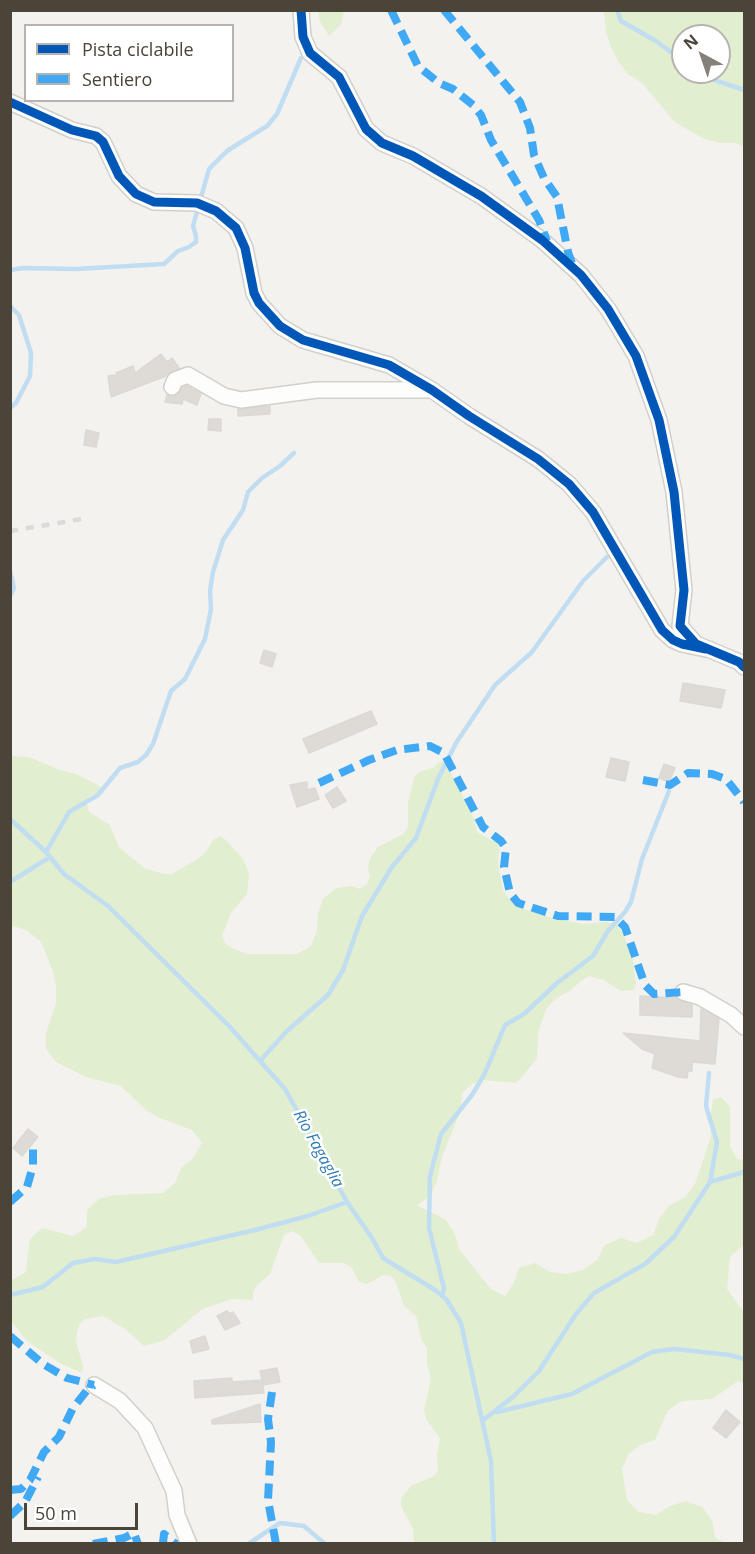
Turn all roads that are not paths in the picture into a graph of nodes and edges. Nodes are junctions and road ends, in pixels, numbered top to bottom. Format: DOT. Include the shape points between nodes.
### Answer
graph roads {
  1 [pos="301,10"];
  2 [pos="10,102"];
  3 [pos="172,387"];
  4 [pos="432,390"];
  5 [pos="706,649"];
  6 [pos="744,667"];
  7 [pos="683,992"];
  8 [pos="744,1027"];
  9 [pos="94,1385"];
  10 [pos="189,1544"];
  1 -- 5 [label="street" via="303,38 310,53 339,77 366,129 382,143 413,156 481,196 542,240 581,275 608,309 636,356 659,420 674,492 684,590 680,626"];
  2 -- 4 [label="street" via="72,130 96,136 136,194 154,202 197,203 216,211 236,228 245,248 254,293 280,326 303,340 389,365"];
  3 -- 4 [label="street" via="175,380 188,375 224,396 241,400 317,390"];
  4 -- 5 [label="street" via="538,459 569,484 594,512 662,630 682,644"];
  5 -- 6 [label="street"];
  7 -- 8 [label="street" via="723,1011"];
  9 -- 10 [label="street" via="120,1401 145,1428 174,1491 177,1515"];
}
